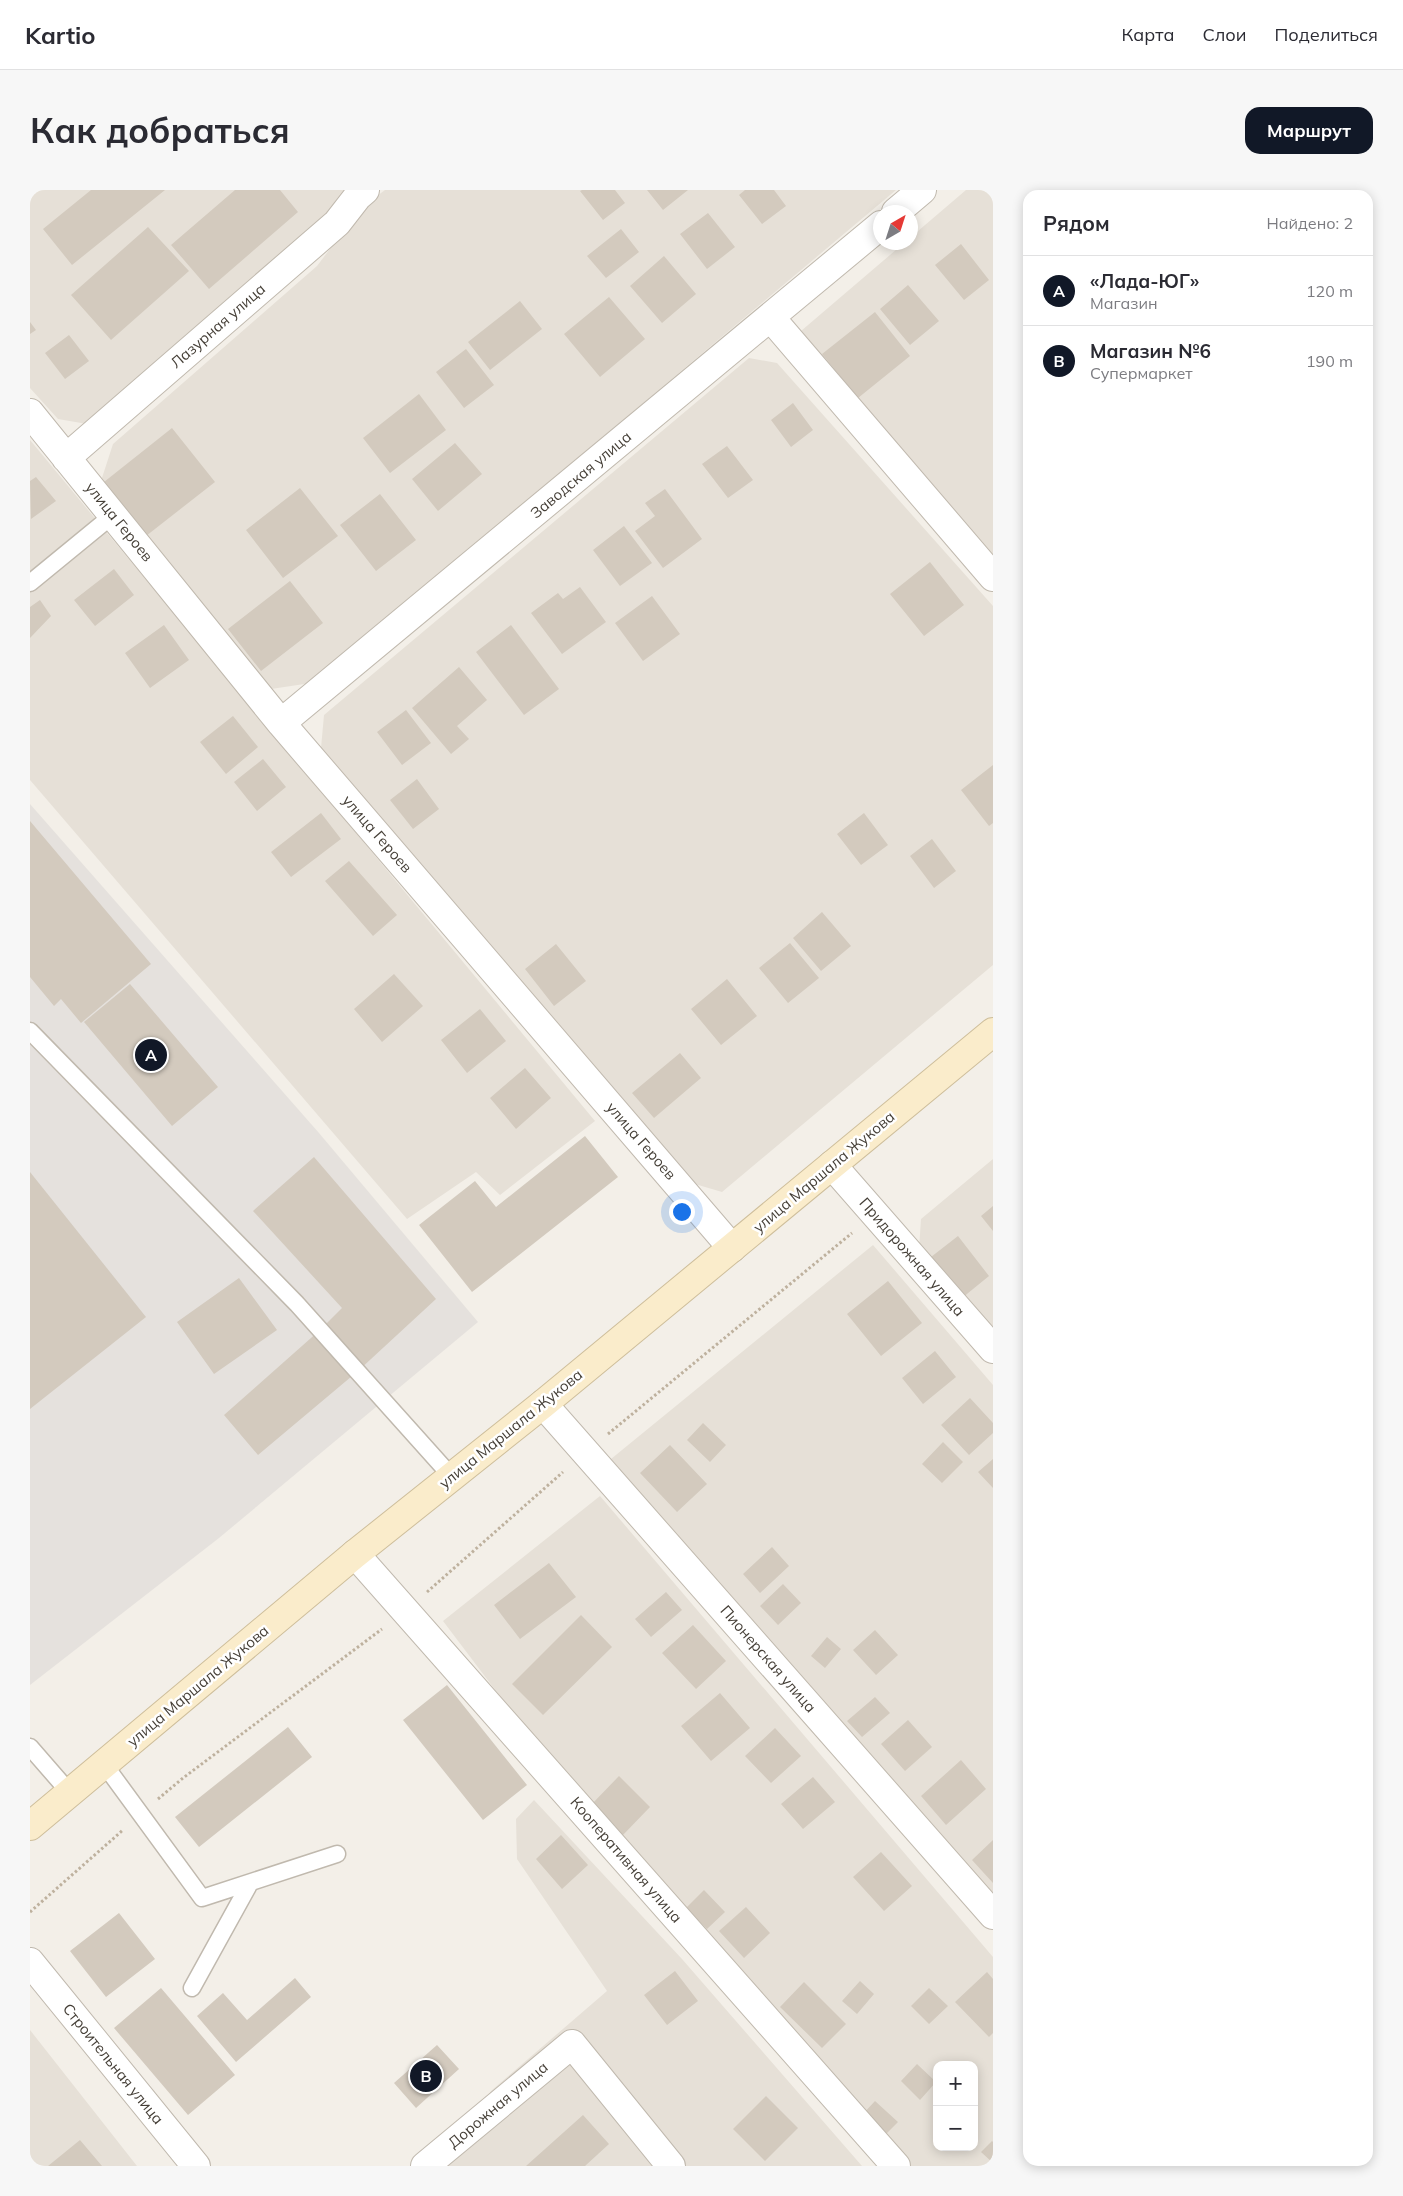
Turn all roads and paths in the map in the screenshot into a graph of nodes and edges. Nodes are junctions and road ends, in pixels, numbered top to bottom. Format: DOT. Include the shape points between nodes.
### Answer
graph roads {
  1 [pos="365,190"];
  2 [pos="922,190"];
  3 [pos="904,205"];
  4 [pos="873,231"];
  5 [pos="771,318"];
  6 [pos="30,413"];
  7 [pos="66,458"];
  8 [pos="113,514"];
  9 [pos="993,577"];
  10 [pos="30,583"];
  11 [pos="281,723"];
  12 [pos="30,1031"];
  13 [pos="993,1032"];
  14 [pos="832,1165"];
  15 [pos="875,1214"];
  16 [pos="732,1248"];
  17 [pos="993,1349"];
  18 [pos="543,1404"];
  19 [pos="585,1452"];
  20 [pos="452,1476"];
  21 [pos="355,1554"];
  22 [pos="406,1611"];
  23 [pos="30,1747"];
  24 [pos="104,1764"];
  25 [pos="70,1792"];
  26 [pos="141,1814"];
  27 [pos="30,1826"];
  28 [pos="337,1854"];
  29 [pos="250,1883"];
  30 [pos="30,1912"];
  31 [pos="993,1915"];
  32 [pos="30,1962"];
  33 [pos="192,1988"];
  34 [pos="196,2166"];
  35 [pos="424,2166"];
  36 [pos="671,2166"];
  37 [pos="896,2166"];
  1 -- 7 [label="street, Лазурная улица" via="337,223"];
  2 -- 3 [label="street"];
  4 -- 5 [label="street, Заводская улица"];
  5 -- 9 [label="street"];
  5 -- 11 [label="street, Заводская улица"];
  6 -- 7 [label="street, улица Героев"];
  7 -- 8 [label="street, улица Героев"];
  8 -- 10 [label="lane"];
  8 -- 11 [label="street, улица Героев"];
  11 -- 16 [label="street, улица Героев"];
  12 -- 20 [label="lane" via="297,1304"];
  13 -- 14 [label="main road, улица Маршала Жукова"];
  14 -- 15 [label="street, Придорожная улица"];
  14 -- 16 [label="main road, улица Маршала Жукова"];
  15 -- 17 [label="street, Придорожная улица"];
  15 -- 19 [label="path"];
  16 -- 18 [label="main road, улица Маршала Жукова"];
  18 -- 19 [label="street, Пионерская улица"];
  18 -- 20 [label="main road, улица Маршала Жукова"];
  19 -- 22 [label="path"];
  19 -- 31 [label="street, Пионерская улица"];
  20 -- 21 [label="main road, улица Маршала Жукова"];
  21 -- 22 [label="street, Кооперативная улица"];
  21 -- 24 [label="main road, улица Маршала Жукова"];
  22 -- 26 [label="path" via="183,1778"];
  22 -- 37 [label="street, Кооперативная улица"];
  23 -- 25 [label="lane"];
  24 -- 25 [label="main road, улица Маршала Жукова"];
  24 -- 26 [label="lane"];
  25 -- 27 [label="main road, улица Маршала Жукова"];
  26 -- 29 [label="lane" via="202,1898"];
  26 -- 30 [label="path"];
  28 -- 29 [label="lane"];
  29 -- 33 [label="lane"];
  32 -- 34 [label="street, Строительная улица"];
  35 -- 36 [label="street, Дорожная улица" via="572,2044"];
}
